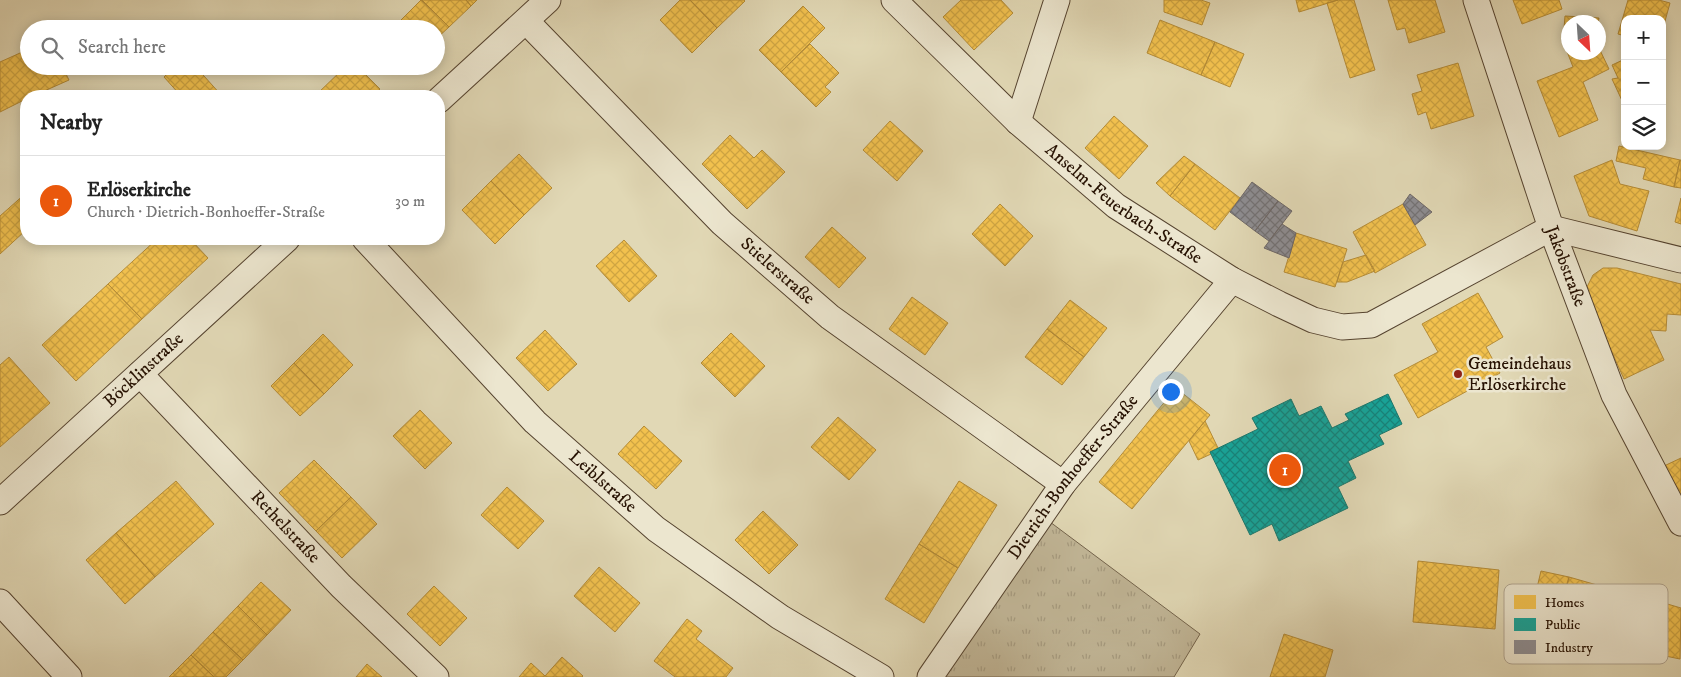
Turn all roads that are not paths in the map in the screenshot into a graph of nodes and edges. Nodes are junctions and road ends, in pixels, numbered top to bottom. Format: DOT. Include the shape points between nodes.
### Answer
graph roads {
  1 [pos="548,0"];
  2 [pos="894,0"];
  3 [pos="1057,0"];
  4 [pos="1476,0"];
  5 [pos="526,21"];
  6 [pos="445,95"];
  7 [pos="1018,122"];
  8 [pos="1551,228"];
  9 [pos="280,245"];
  10 [pos="371,245"];
  11 [pos="1681,260"];
  12 [pos="1232,280"];
  13 [pos="140,374"];
  14 [pos="1063,484"];
  15 [pos="0,502"];
  16 [pos="1681,523"];
  17 [pos="0,602"];
  18 [pos="69,677"];
  19 [pos="436,677"];
  20 [pos="882,677"];
  21 [pos="930,677"];
  1 -- 5 [label="street"];
  2 -- 7 [label="street, Anselm-Feuerbach-Straße"];
  3 -- 7 [label="street"];
  4 -- 8 [label="street, Jakobstraße"];
  5 -- 6 [label="street"];
  5 -- 14 [label="street, Stielerstraße" via="722,223 830,317"];
  7 -- 12 [label="street, Anselm-Feuerbach-Straße" via="1116,206"];
  8 -- 11 [label="street"];
  8 -- 12 [label="street" via="1370,324 1342,327 1313,320"];
  8 -- 16 [label="street, Jakobstraße" via="1614,395"];
  9 -- 13 [label="street, Böcklinstraße"];
  10 -- 20 [label="street, Leiblstraße" via="535,422 656,529 780,617"];
  12 -- 14 [label="street, Dietrich-Bonhoeffer-Straße"];
  13 -- 15 [label="street, Böcklinstraße"];
  13 -- 19 [label="street, Rethelstraße" via="341,586"];
  14 -- 21 [label="street, Dietrich-Bonhoeffer-Straße"];
  17 -- 18 [label="street"];
}
